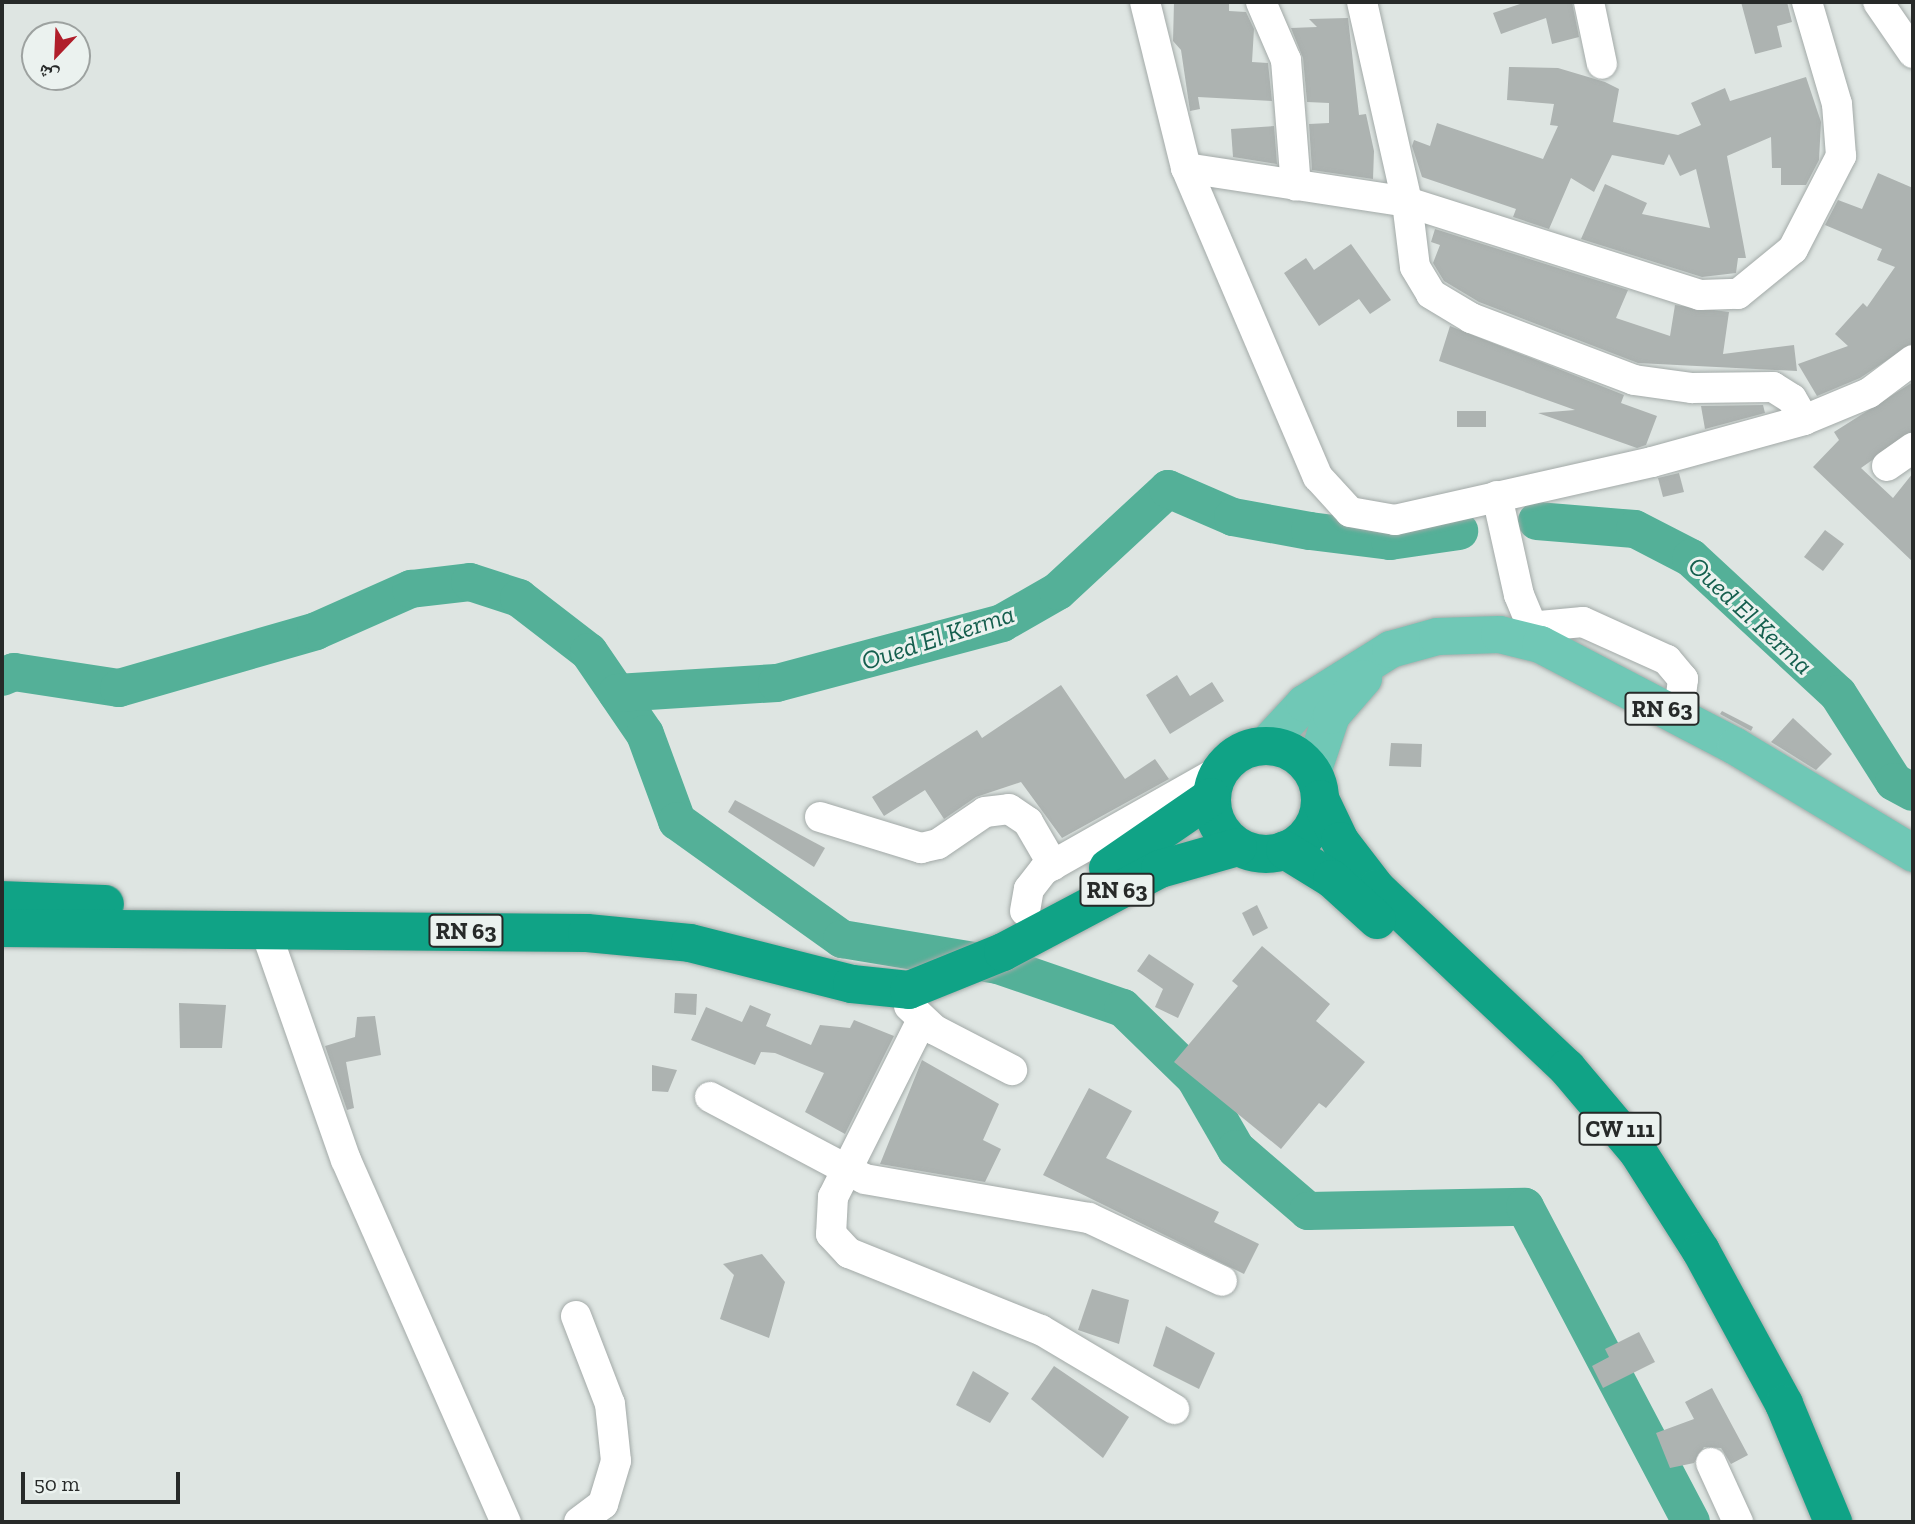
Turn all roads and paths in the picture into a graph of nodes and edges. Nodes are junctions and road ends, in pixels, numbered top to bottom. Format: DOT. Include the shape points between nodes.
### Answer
graph roads {
  1 [pos="1145,2"];
  2 [pos="1261,2"];
  3 [pos="1589,2"];
  4 [pos="1807,2"];
  5 [pos="1878,2"];
  6 [pos="1361,3"];
  7 [pos="1913,53"];
  8 [pos="1602,64"];
  9 [pos="1186,168"];
  10 [pos="1296,186"];
  11 [pos="1407,202"];
  12 [pos="1913,360"];
  13 [pos="1804,420"];
  14 [pos="1913,448"];
  15 [pos="1887,466"];
  16 [pos="1497,496"];
  17 [pos="1534,636"];
  18 [pos="1390,649"];
  19 [pos="1264,746"];
  20 [pos="1215,784"];
  21 [pos="1316,786"];
  22 [pos="820,817"];
  23 [pos="1238,847"];
  24 [pos="1284,850"];
  25 [pos="1913,853"];
  26 [pos="1053,865"];
  27 [pos="2,900"];
  28 [pos="1025,911"];
  29 [pos="2,928"];
  30 [pos="265,932"];
  31 [pos="997,940"];
  32 [pos="916,990"];
  33 [pos="1012,1070"];
  34 [pos="710,1097"];
  35 [pos="846,1171"];
  36 [pos="1223,1281"];
  37 [pos="576,1316"];
  38 [pos="1174,1409"];
  39 [pos="1711,1463"];
  40 [pos="506,1522"];
  41 [pos="579,1522"];
  42 [pos="1738,1522"];
  43 [pos="1805,1522"];
  44 [pos="1833,1522"];
  1 -- 9 [label="street"];
  2 -- 10 [label="street" via="1286,60"];
  3 -- 8 [label="street"];
  4 -- 11 [label="street" via="1837,104 1841,156 1793,249 1738,295 1700,295"];
  5 -- 7 [label="street"];
  6 -- 11 [label="street"];
  9 -- 10 [label="street"];
  9 -- 16 [label="street" via="1312,465 1336,502 1380,521"];
  10 -- 11 [label="street"];
  11 -- 13 [label="street" via="1415,267 1448,308 1634,380 1692,388 1773,387 1792,399"];
  12 -- 13 [label="street" via="1870,393"];
  13 -- 16 [label="street"];
  14 -- 15 [label="street"];
  16 -- 17 [label="street"];
  17 -- 18 [label="main road, RN 63" via="1465,634"];
  17 -- 25 [label="main road, RN 63" via="1786,774"];
  18 -- 19 [label="main road" via="1304,703"];
  18 -- 21 [label="main road" via="1331,715"];
  19 -- 20 [label="highway" via="1238,753"];
  19 -- 21 [label="highway" via="1292,753"];
  20 -- 23 [label="highway" via="1218,826"];
  20 -- 26 [label="street"];
  20 -- 28 [label="highway, RN 63" via="1150,844"];
  21 -- 24 [label="highway" via="1313,827"];
  21 -- 44 [label="highway, CW 111" via="1340,841 1376,888 1558,1058 1638,1152 1701,1251 1778,1393"];
  22 -- 26 [label="street" via="921,848 937,844 985,813 1009,809 1028,822"];
  23 -- 24 [label="highway" via="1266,854"];
  23 -- 31 [label="highway, RN 63" via="1153,872"];
  24 -- 43 [label="highway, CW 111" via="1332,879 1430,969 1602,1145 1696,1290 1779,1452"];
  26 -- 28 [label="street" via="1032,884"];
  27 -- 32 [label="highway, RN 63" via="253,908 591,907 682,917 872,965"];
  28 -- 31 [label="highway, RN 63"];
  29 -- 30 [label="highway, RN 63"];
  30 -- 32 [label="highway, RN 63" via="392,929 659,939"];
  30 -- 40 [label="street" via="346,1160"];
  31 -- 32 [label="highway, RN 63"];
  32 -- 33 [label="street"];
  32 -- 35 [label="street"];
  34 -- 35 [label="street"];
  35 -- 36 [label="street" via="884,1186 1089,1218"];
  35 -- 38 [label="street" via="828,1222 849,1253 1005,1313"];
  37 -- 41 [label="street" via="610,1404 616,1461 603,1504"];
  39 -- 42 [label="street"];
}
